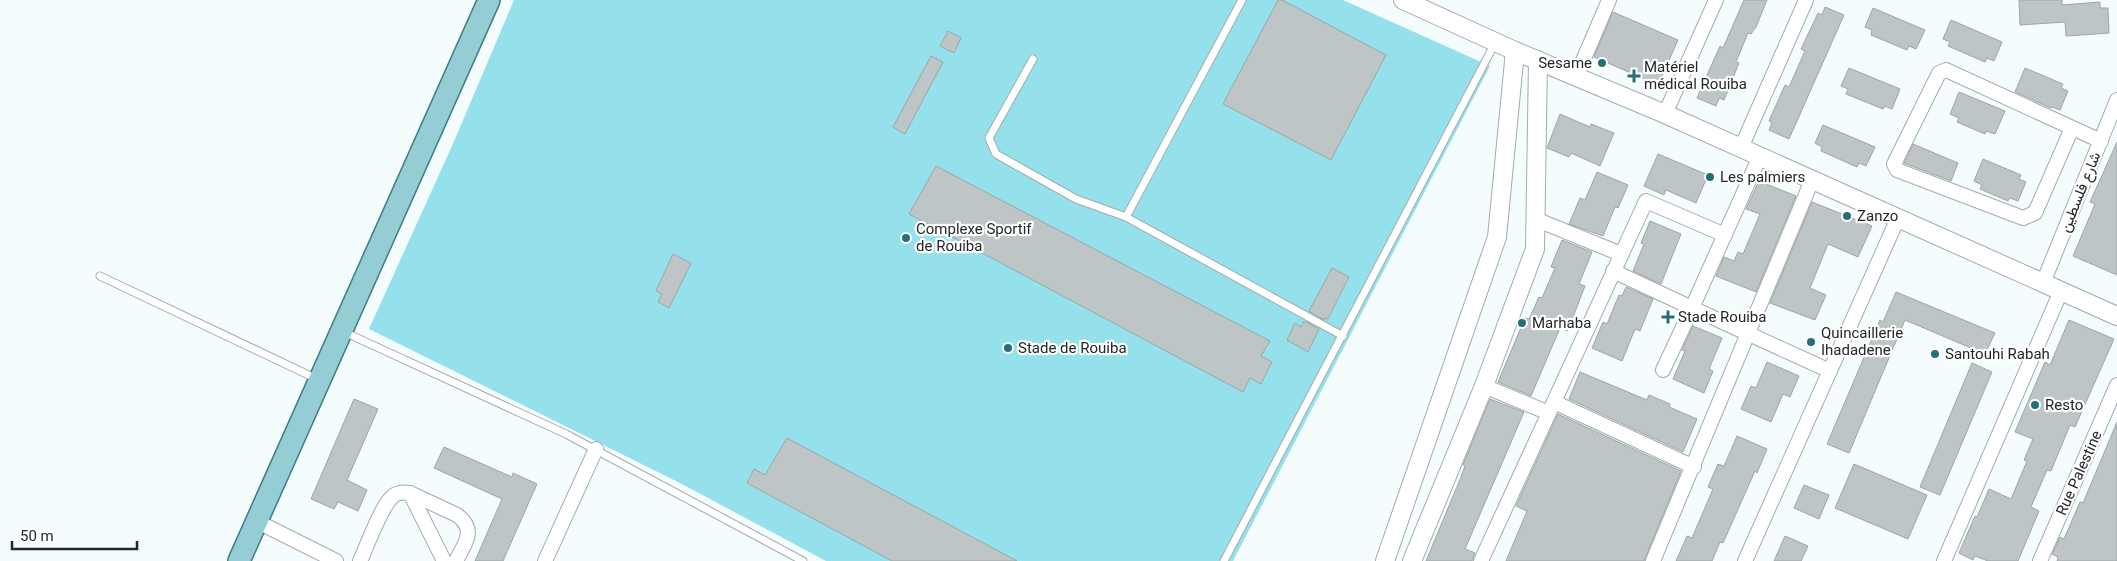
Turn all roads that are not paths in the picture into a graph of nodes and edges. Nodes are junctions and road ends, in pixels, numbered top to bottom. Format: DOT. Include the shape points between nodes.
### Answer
graph roads {
  1 [pos="489,0"];
  2 [pos="1242,0"];
  3 [pos="1403,0"];
  4 [pos="1609,0"];
  5 [pos="1716,0"];
  6 [pos="1806,0"];
  7 [pos="1496,43"];
  8 [pos="1515,51"];
  9 [pos="1033,59"];
  10 [pos="1538,60"];
  11 [pos="1576,77"];
  12 [pos="2117,100"];
  13 [pos="1665,114"];
  14 [pos="2072,128"];
  15 [pos="2100,141"];
  16 [pos="1741,148"];
  17 [pos="1760,156"];
  18 [pos="1812,180"];
  19 [pos="1126,217"];
  20 [pos="1898,218"];
  21 [pos="1535,219"];
  22 [pos="1725,235"];
  23 [pos="1621,254"];
  24 [pos="1613,271"];
  25 [pos="100,276"];
  26 [pos="2043,283"];
  27 [pos="2061,291"];
  28 [pos="1692,308"];
  29 [pos="2117,316"];
  30 [pos="342,331"];
  31 [pos="1749,335"];
  32 [pos="1343,336"];
  33 [pos="1663,370"];
  34 [pos="1830,371"];
  35 [pos="319,380"];
  36 [pos="2117,385"];
  37 [pos="1484,386"];
  38 [pos="1551,408"];
  39 [pos="596,450"];
  40 [pos="1694,467"];
  41 [pos="410,493"];
  42 [pos="256,521"];
  43 [pos="1948,560"];
  44 [pos="239,561"];
  45 [pos="336,561"];
  46 [pos="360,561"];
  47 [pos="444,561"];
  48 [pos="456,561"];
  49 [pos="545,561"];
  50 [pos="803,561"];
  51 [pos="1224,561"];
  52 [pos="1386,561"];
  53 [pos="1412,561"];
  54 [pos="1481,561"];
  55 [pos="1653,561"];
  56 [pos="1745,561"];
  57 [pos="2040,561"];
  1 -- 30 [label="main road"];
  2 -- 19 [label="lane"];
  3 -- 7 [label="street"];
  4 -- 11 [label="street"];
  5 -- 13 [label="street"];
  6 -- 16 [label="street"];
  7 -- 8 [label="street"];
  7 -- 32 [label="lane"];
  8 -- 10 [label="street"];
  8 -- 52 [label="street" via="1497,237"];
  9 -- 19 [label="lane" via="989,138 996,154 1076,199"];
  10 -- 11 [label="street"];
  10 -- 21 [label="street"];
  11 -- 13 [label="street"];
  12 -- 15 [label="street, شارع فلسطين"];
  13 -- 16 [label="street"];
  14 -- 14 [label="street" via="1946,70 1939,73 1894,164 1897,170 2023,218 2035,213"];
  14 -- 15 [label="street"];
  15 -- 26 [label="street, شارع فلسطين"];
  16 -- 17 [label="street"];
  17 -- 18 [label="street"];
  17 -- 22 [label="street"];
  18 -- 20 [label="street"];
  18 -- 31 [label="street"];
  19 -- 32 [label="lane"];
  20 -- 26 [label="street"];
  20 -- 34 [label="street"];
  21 -- 23 [label="street"];
  21 -- 37 [label="street" via="1535,249"];
  22 -- 23 [label="street" via="1646,201"];
  22 -- 28 [label="street"];
  23 -- 24 [label="street"];
  24 -- 28 [label="street"];
  24 -- 38 [label="street"];
  25 -- 35 [label="lane"];
  26 -- 27 [label="street"];
  27 -- 29 [label="street"];
  27 -- 43 [label="street"];
  28 -- 31 [label="street"];
  28 -- 33 [label="street"];
  30 -- 35 [label="main road"];
  30 -- 39 [label="lane"];
  31 -- 34 [label="street"];
  31 -- 40 [label="street"];
  32 -- 51 [label="lane"];
  34 -- 56 [label="street"];
  35 -- 42 [label="main road"];
  36 -- 57 [label="street, Rue Palestine"];
  37 -- 38 [label="street"];
  37 -- 53 [label="street"];
  38 -- 40 [label="street"];
  38 -- 54 [label="street"];
  39 -- 49 [label="street"];
  39 -- 50 [label="lane"];
  40 -- 55 [label="street"];
  41 -- 46 [label="street" via="403,492 390,498"];
  41 -- 47 [label="street"];
  41 -- 48 [label="street" via="464,520 468,537"];
  42 -- 44 [label="main road"];
  42 -- 45 [label="street"];
}
